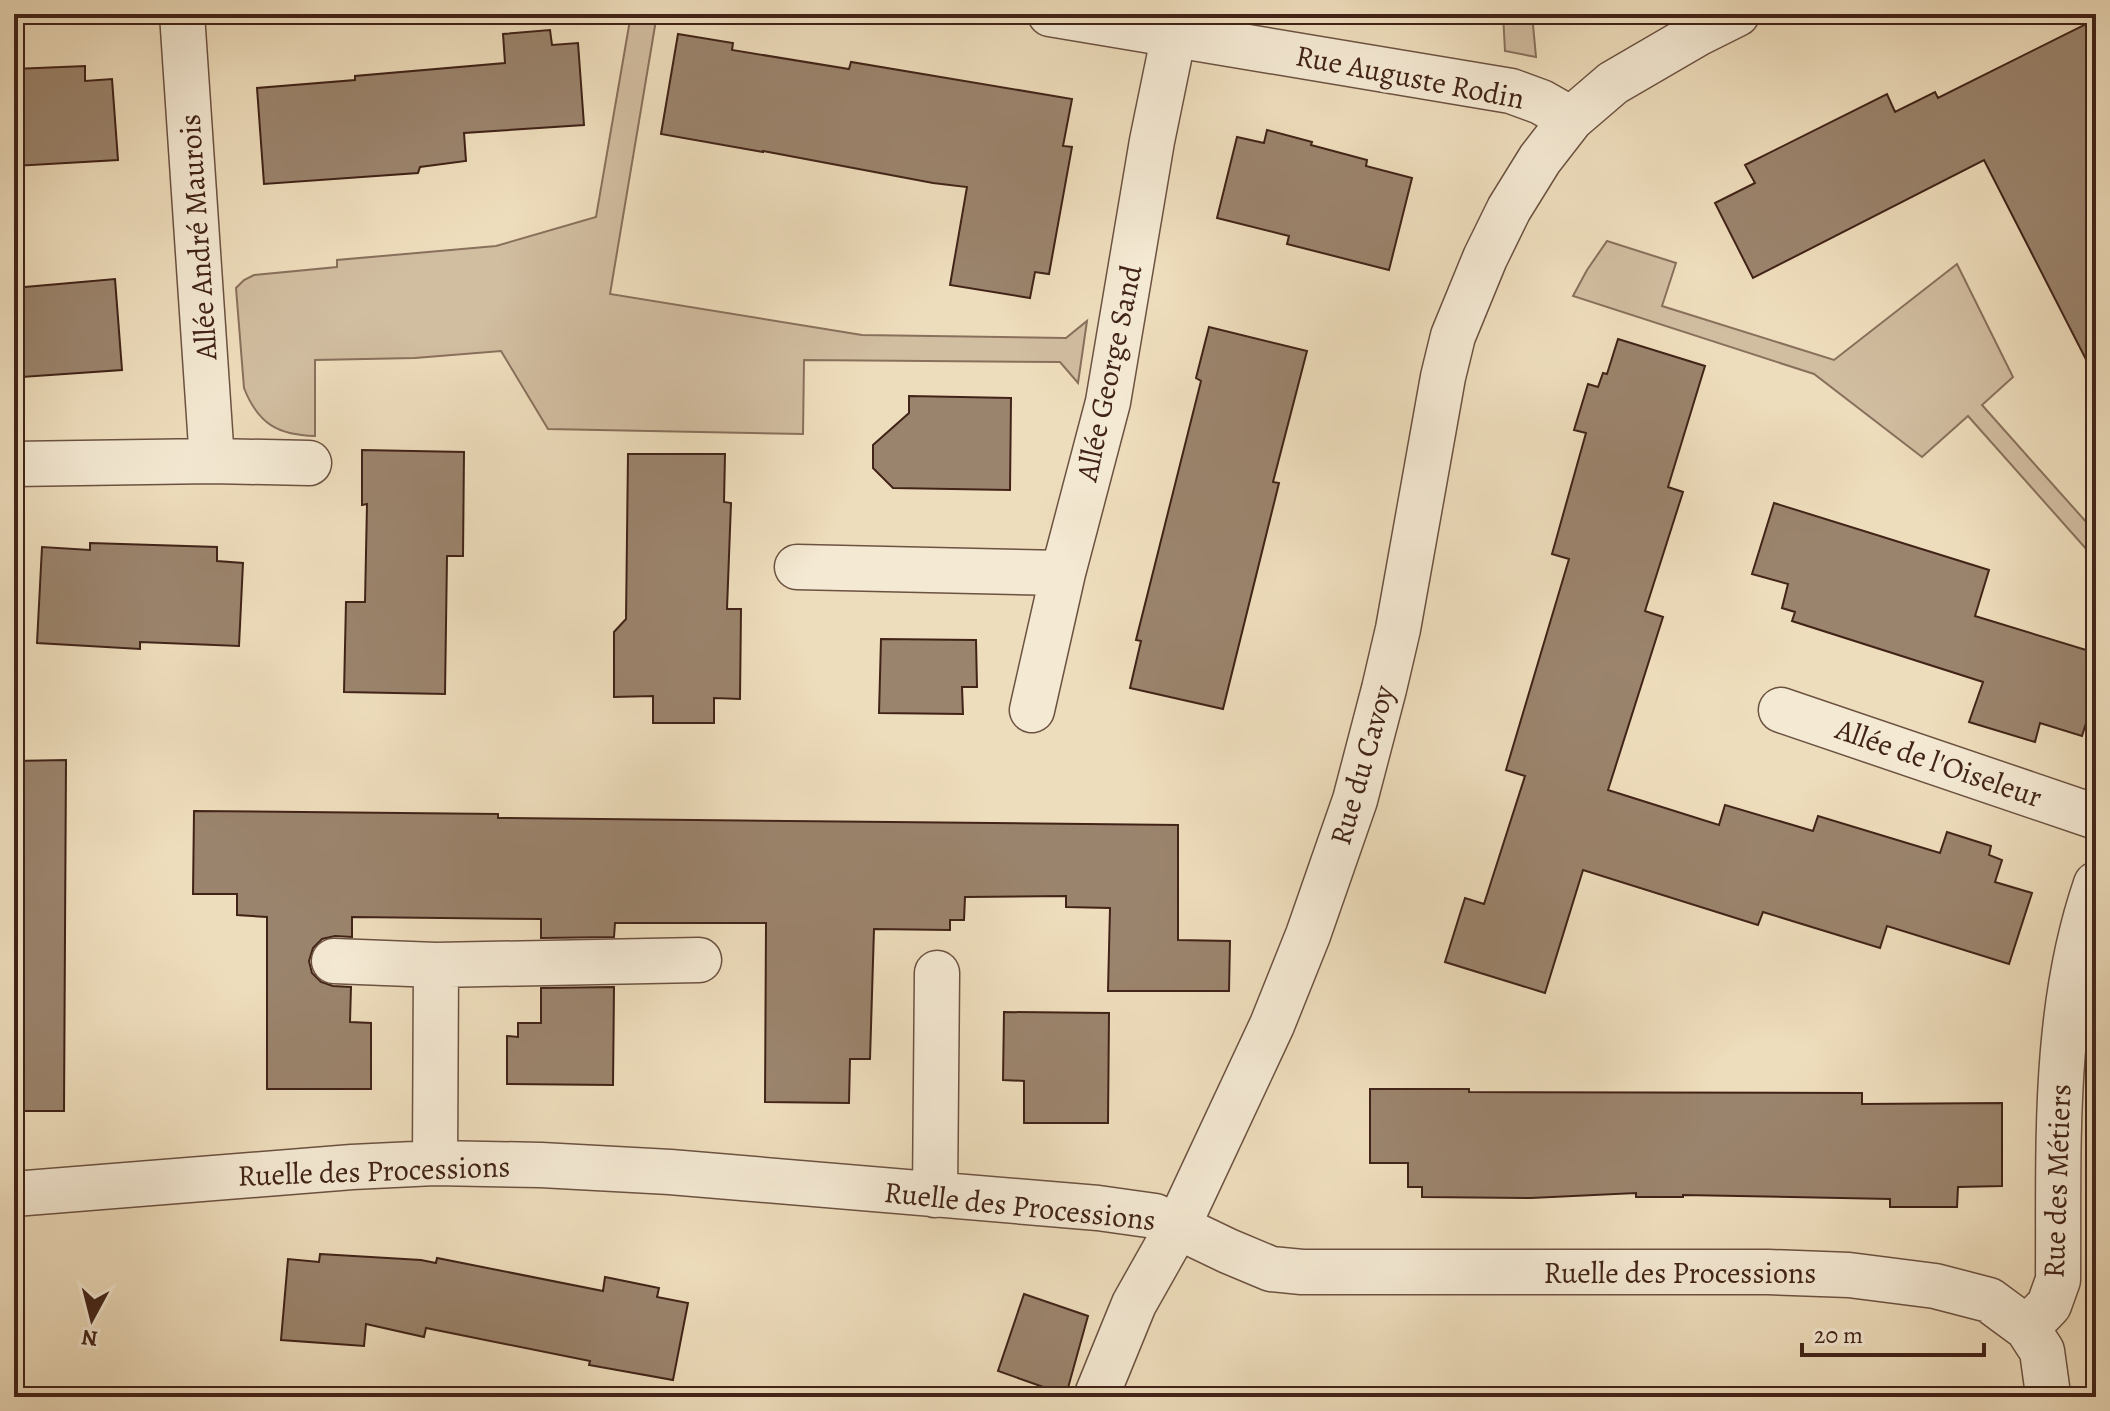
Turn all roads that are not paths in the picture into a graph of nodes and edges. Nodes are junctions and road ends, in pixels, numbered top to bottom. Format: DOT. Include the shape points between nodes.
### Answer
graph roads {
  1 [pos="182,14"];
  2 [pos="1050,14"];
  3 [pos="1737,14"];
  4 [pos="1174,34"];
  5 [pos="1571,119"];
  6 [pos="212,461"];
  7 [pos="309,463"];
  8 [pos="14,464"];
  9 [pos="797,567"];
  10 [pos="1063,573"];
  11 [pos="1032,710"];
  12 [pos="1781,710"];
  13 [pos="2096,817"];
  14 [pos="2096,884"];
  15 [pos="699,960"];
  16 [pos="334,961"];
  17 [pos="436,965"];
  18 [pos="937,973"];
  19 [pos="435,1163"];
  20 [pos="14,1194"];
  21 [pos="935,1195"];
  22 [pos="1178,1226"];
  23 [pos="2027,1328"];
  24 [pos="1096,1397"];
  25 [pos="2046,1397"];
  1 -- 6 [label="street, Allée André Maurois"];
  2 -- 4 [label="street, Rue Auguste Rodin"];
  3 -- 5 [label="street" via="1613,83"];
  4 -- 5 [label="street, Rue Auguste Rodin" via="1511,91"];
  4 -- 10 [label="street, Allée George Sand" via="1108,402"];
  5 -- 22 [label="street, Rue du Cavoy" via="1509,209 1453,336 1398,629 1355,800 1272,1025"];
  6 -- 7 [label="street"];
  6 -- 8 [label="street"];
  9 -- 10 [label="street"];
  10 -- 11 [label="street, Allée George Sand"];
  12 -- 13 [label="street, Allée de l'Oiseleur"];
  14 -- 23 [label="street, Rue des Métiers" via="2065,1025 2059,1091 2058,1280 2049,1305"];
  15 -- 17 [label="street"];
  16 -- 17 [label="street"];
  17 -- 19 [label="street"];
  18 -- 21 [label="street"];
  19 -- 20 [label="street, Ruelle des Processions"];
  19 -- 21 [label="street, Ruelle des Processions" via="655,1171"];
  21 -- 22 [label="street, Ruelle des Processions" via="1098,1208 1155,1216"];
  22 -- 23 [label="street, Ruelle des Processions" via="1271,1269 1287,1271 1849,1275 1935,1286 1989,1300"];
  22 -- 24 [label="street, Rue du Cavoy" via="1134,1304"];
  23 -- 25 [label="street, Ruelle des Processions" via="2042,1351"];
}
